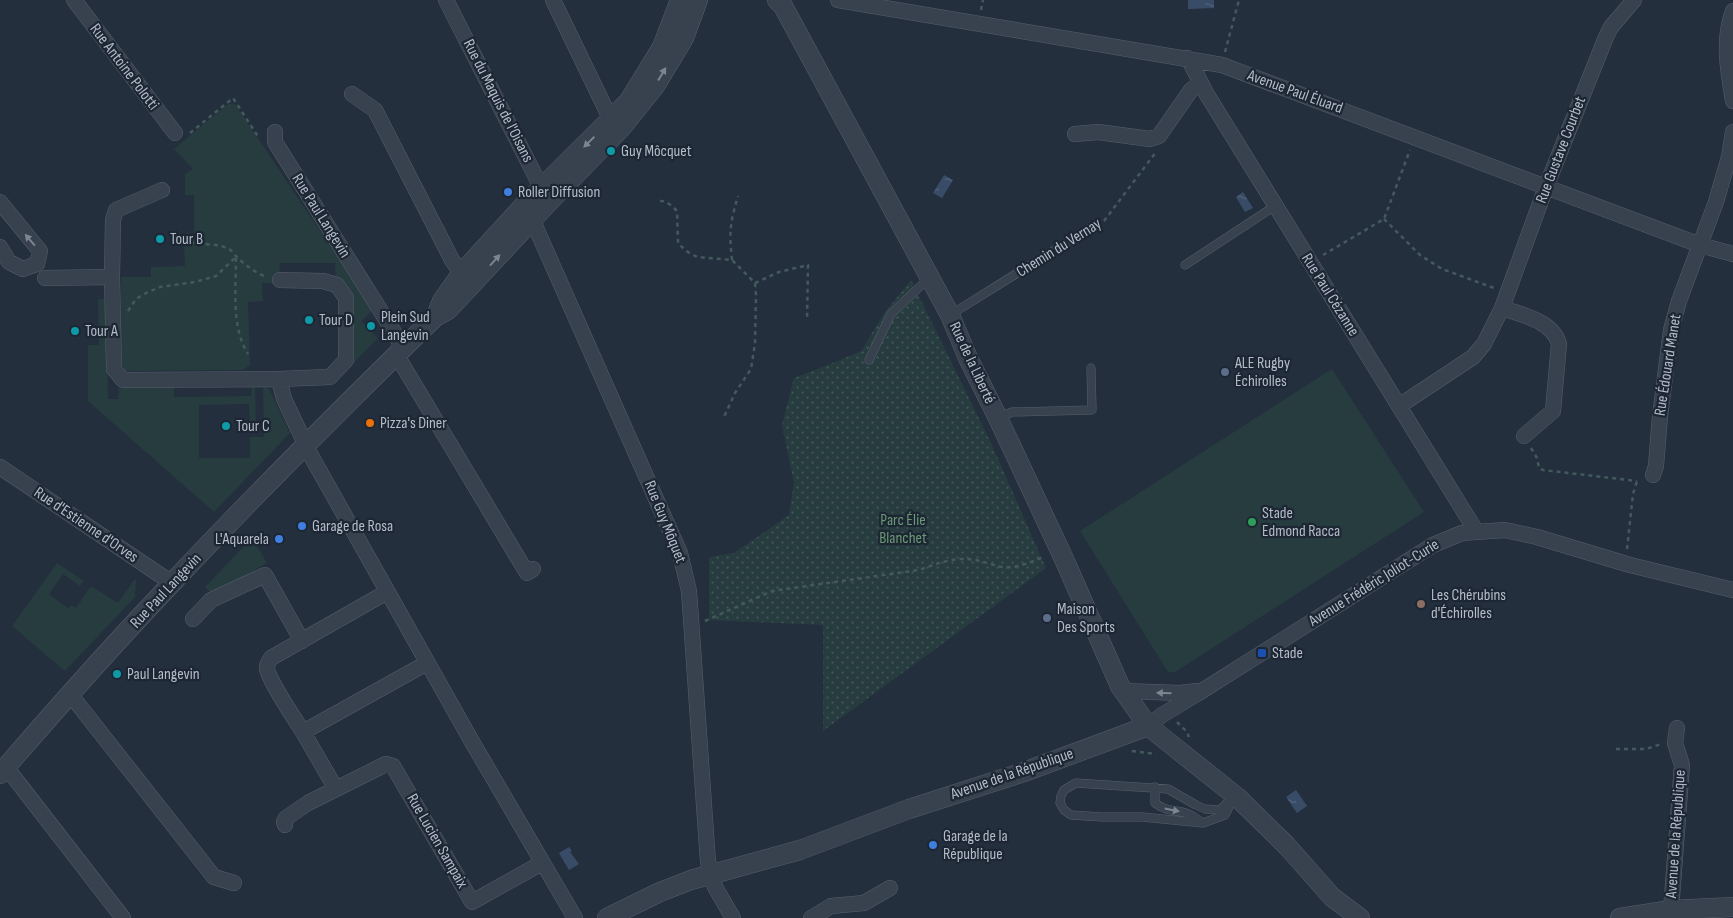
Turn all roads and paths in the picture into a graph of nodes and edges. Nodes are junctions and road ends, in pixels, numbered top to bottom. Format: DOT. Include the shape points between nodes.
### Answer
graph roads {
  1 [pos="74,0"];
  2 [pos="446,0"];
  3 [pos="553,0"];
  4 [pos="838,0"];
  5 [pos="1239,0"];
  6 [pos="1634,0"];
  7 [pos="693,2"];
  8 [pos="781,2"];
  9 [pos="1733,11"];
  10 [pos="1188,58"];
  11 [pos="1222,65"];
  12 [pos="1200,84"];
  13 [pos="352,94"];
  14 [pos="1733,100"];
  15 [pos="617,124"];
  16 [pos="275,132"];
  17 [pos="1733,132"];
  18 [pos="175,133"];
  19 [pos="1075,134"];
  20 [pos="1159,136"];
  21 [pos="1415,137"];
  22 [pos="261,140"];
  23 [pos="1546,187"];
  24 [pos="162,190"];
  25 [pos="545,195"];
  26 [pos="738,196"];
  27 [pos="660,201"];
  28 [pos="0,202"];
  29 [pos="1275,206"];
  30 [pos="529,212"];
  31 [pos="1384,219"];
  32 [pos="1088,229"];
  33 [pos="187,234"];
  34 [pos="1700,245"];
  35 [pos="2,254"];
  36 [pos="1733,254"];
  37 [pos="236,256"];
  38 [pos="732,260"];
  39 [pos="1310,263"];
  40 [pos="1184,265"];
  41 [pos="112,277"];
  42 [pos="930,277"];
  43 [pos="45,278"];
  44 [pos="280,280"];
  45 [pos="466,280"];
  46 [pos="755,283"];
  47 [pos="1507,293"];
  48 [pos="1502,308"];
  49 [pos="950,315"];
  50 [pos="112,320"];
  51 [pos="807,320"];
  52 [pos="399,352"];
  53 [pos="248,354"];
  54 [pos="869,360"];
  55 [pos="1092,368"];
  56 [pos="279,379"];
  57 [pos="1400,406"];
  58 [pos="998,418"];
  59 [pos="723,419"];
  60 [pos="1524,436"];
  61 [pos="305,446"];
  62 [pos="0,467"];
  63 [pos="1653,475"];
  64 [pos="1637,481"];
  65 [pos="1476,531"];
  66 [pos="1064,559"];
  67 [pos="1630,565"];
  68 [pos="533,569"];
  69 [pos="172,583"];
  70 [pos="1733,590"];
  71 [pos="387,592"];
  72 [pos="193,619"];
  73 [pos="692,632"];
  74 [pos="302,641"];
  75 [pos="427,663"];
  76 [pos="1204,690"];
  77 [pos="1124,692"];
  78 [pos="70,694"];
  79 [pos="1148,726"];
  80 [pos="303,732"];
  81 [pos="1676,736"];
  82 [pos="1616,749"];
  83 [pos="1129,750"];
  84 [pos="1163,755"];
  85 [pos="3,771"];
  86 [pos="1155,787"];
  87 [pos="336,789"];
  88 [pos="1235,795"];
  89 [pos="1203,823"];
  90 [pos="285,825"];
  91 [pos="542,864"];
  92 [pos="711,875"];
  93 [pos="234,883"];
  94 [pos="890,888"];
  95 [pos="1733,907"];
  96 [pos="1671,910"];
  97 [pos="1351,916"];
  98 [pos="123,918"];
  99 [pos="575,918"];
  100 [pos="607,918"];
  101 [pos="733,918"];
  102 [pos="810,918"];
  103 [pos="1620,918"];
  1 -- 18 [label="street, Rue Antoine Polotti"];
  2 -- 25 [label="street, Rue du Maquis de l'Oisans"];
  3 -- 15 [label="street"];
  4 -- 10 [label="street, Avenue Paul Éluard"];
  5 -- 11 [label="path"];
  6 -- 23 [label="street, Rue Gustave Courbet" via="1606,37"];
  7 -- 15 [label="street, Rue Paul Langevin" via="662,47"];
  8 -- 42 [label="street, Rue de la Liberté"];
  9 -- 14 [label="street" via="1726,43"];
  10 -- 11 [label="street, Avenue Paul Éluard"];
  10 -- 12 [label="street, Rue Paul Cézanne"];
  11 -- 21 [label="street, Avenue Paul Éluard"];
  12 -- 20 [label="street" via="1191,90"];
  12 -- 29 [label="street, Rue Paul Cézanne"];
  13 -- 45 [label="street" via="375,110 452,260"];
  15 -- 25 [label="street, Rue Paul Langevin"];
  16 -- 52 [label="street, Rue Paul Langevin" via="275,142 392,329"];
  17 -- 34 [label="street, Rue Édouard Manet" via="1716,202"];
  18 -- 22 [label="path" via="184,138 233,98"];
  19 -- 20 [label="street" via="1098,132 1150,138"];
  20 -- 32 [label="path, Chemin du Vernay" via="1162,142 1156,153 1104,221"];
  21 -- 23 [label="street, Avenue Paul Éluard"];
  21 -- 31 [label="path"];
  23 -- 34 [label="street, Avenue Paul Éluard"];
  23 -- 47 [label="street, Rue Gustave Courbet"];
  24 -- 41 [label="street, Rue Paul Langevin" via="116,210"];
  25 -- 30 [label="street, Rue Paul Langevin"];
  26 -- 38 [label="path" via="730,221"];
  27 -- 38 [label="path" via="677,211 678,243 686,252 697,257"];
  35 -- 28 [label="street, one-way" via="23,269 37,264 40,251"];
  29 -- 39 [label="street, Rue Paul Cézanne"];
  29 -- 40 [label="lane"];
  30 -- 45 [label="street, Rue Paul Langevin"];
  30 -- 73 [label="street, Rue Guy Môquet" via="680,553 689,592"];
  31 -- 39 [label="path"];
  31 -- 47 [label="path" via="1420,255 1442,269"];
  32 -- 49 [label="lane, Chemin du Vernay"];
  33 -- 37 [label="path" via="194,244 220,246"];
  34 -- 36 [label="street, Avenue Paul Éluard"];
  34 -- 63 [label="street, Rue Édouard Manet" via="1671,330"];
  37 -- 44 [label="path" via="263,276"];
  37 -- 50 [label="path" via="216,276 146,293 136,299 121,320"];
  37 -- 53 [label="path" via="236,308 242,344"];
  38 -- 46 [label="path"];
  39 -- 57 [label="street, Rue Paul Cézanne"];
  41 -- 43 [label="street"];
  41 -- 50 [label="street, Rue Paul Langevin"];
  42 -- 49 [label="street, Rue de la Liberté"];
  42 -- 54 [label="lane" via="891,314"];
  44 -- 56 [label="street, Rue Paul Langevin" via="323,281 337,285 346,298 346,360 330,376"];
  45 -- 52 [label="street, Rue Paul Langevin" via="442,301 435,317"];
  46 -- 51 [label="path" via="779,272 808,265"];
  46 -- 59 [label="path" via="755,342 751,369"];
  47 -- 48 [label="street, Rue Gustave Courbet"];
  48 -- 57 [label="street, Rue Gustave Courbet" via="1480,350"];
  48 -- 60 [label="street" via="1546,325 1557,336 1559,344 1553,411"];
  49 -- 58 [label="street, Rue de la Liberté"];
  50 -- 56 [label="street, Rue Paul Langevin" via="114,369 123,380"];
  52 -- 61 [label="street, Rue Paul Langevin"];
  52 -- 68 [label="street, Rue Paul Langevin" via="527,574"];
  55 -- 58 [label="lane" via="1092,410 1012,412"];
  56 -- 61 [label="street" via="284,399"];
  57 -- 65 [label="street, Rue Paul Cézanne"];
  58 -- 66 [label="street, Rue de la Liberté"];
  60 -- 64 [label="path" via="1539,468 1543,470"];
  61 -- 69 [label="street, Rue Paul Langevin"];
  61 -- 71 [label="street"];
  62 -- 69 [label="street, Rue d'Estienne d'Orves"];
  63 -- 64 [label="path"];
  64 -- 67 [label="path" via="1627,547"];
  65 -- 67 [label="street, Avenue Frédéric Joliot-Curie" via="1505,530 1537,537"];
  65 -- 76 [label="street, Avenue Frédéric Joliot-Curie" via="1433,545"];
  66 -- 73 [label="path" via="1048,567 1043,557 1021,566 1003,567 982,560 961,559 919,570 772,591 707,621 699,621 700,632"];
  66 -- 77 [label="street, Rue de la Liberté"];
  67 -- 70 [label="street, Avenue Frédéric Joliot-Curie"];
  69 -- 78 [label="street, Rue Paul Langevin"];
  71 -- 74 [label="street"];
  71 -- 75 [label="street"];
  72 -- 74 [label="street" via="211,600 265,575"];
  73 -- 92 [label="street, Rue Guy Môquet"];
  74 -- 80 [label="street" via="271,658 267,670"];
  75 -- 80 [label="street"];
  75 -- 91 [label="street"];
  76 -- 77 [label="street, Avenue Frédéric Joliot-Curie, one-way" via="1180,694"];
  76 -- 79 [label="street, Avenue Frédéric Joliot-Curie"];
  77 -- 79 [label="street, Rue de la Liberté"];
  78 -- 85 [label="street, Rue Paul Langevin"];
  78 -- 93 [label="street" via="214,877"];
  79 -- 88 [label="street"];
  79 -- 92 [label="street, Avenue de la République" via="800,850"];
  80 -- 87 [label="street"];
  81 -- 82 [label="path" via="1646,748"];
  81 -- 96 [label="street, Avenue de la République" via="1682,764"];
  83 -- 84 [label="path"];
  85 -- 98 [label="street, Rue Paul Langevin"];
  86 -- 88 [label="lane" via="1168,789 1205,809 1220,810"];
  86 -- 89 [label="lane, one-way" via="1155,803 1159,807 1188,814"];
  86 -- 89 [label="lane" via="1076,782 1064,790 1060,803 1071,814 1142,816"];
  87 -- 90 [label="street, Rue Lucien Sampaix" via="286,818"];
  87 -- 91 [label="street, Rue Lucien Sampaix" via="386,764 393,766 472,902"];
  88 -- 89 [label="lane" via="1225,815"];
  88 -- 97 [label="street"];
  91 -- 99 [label="street"];
  92 -- 100 [label="street, Avenue de la République" via="660,892"];
  92 -- 101 [label="street, Rue Guy Môquet"];
  94 -- 102 [label="street" via="864,902 831,906"];
  95 -- 96 [label="street, Avenue de la République"];
  96 -- 103 [label="street, Avenue de la République"];
}
